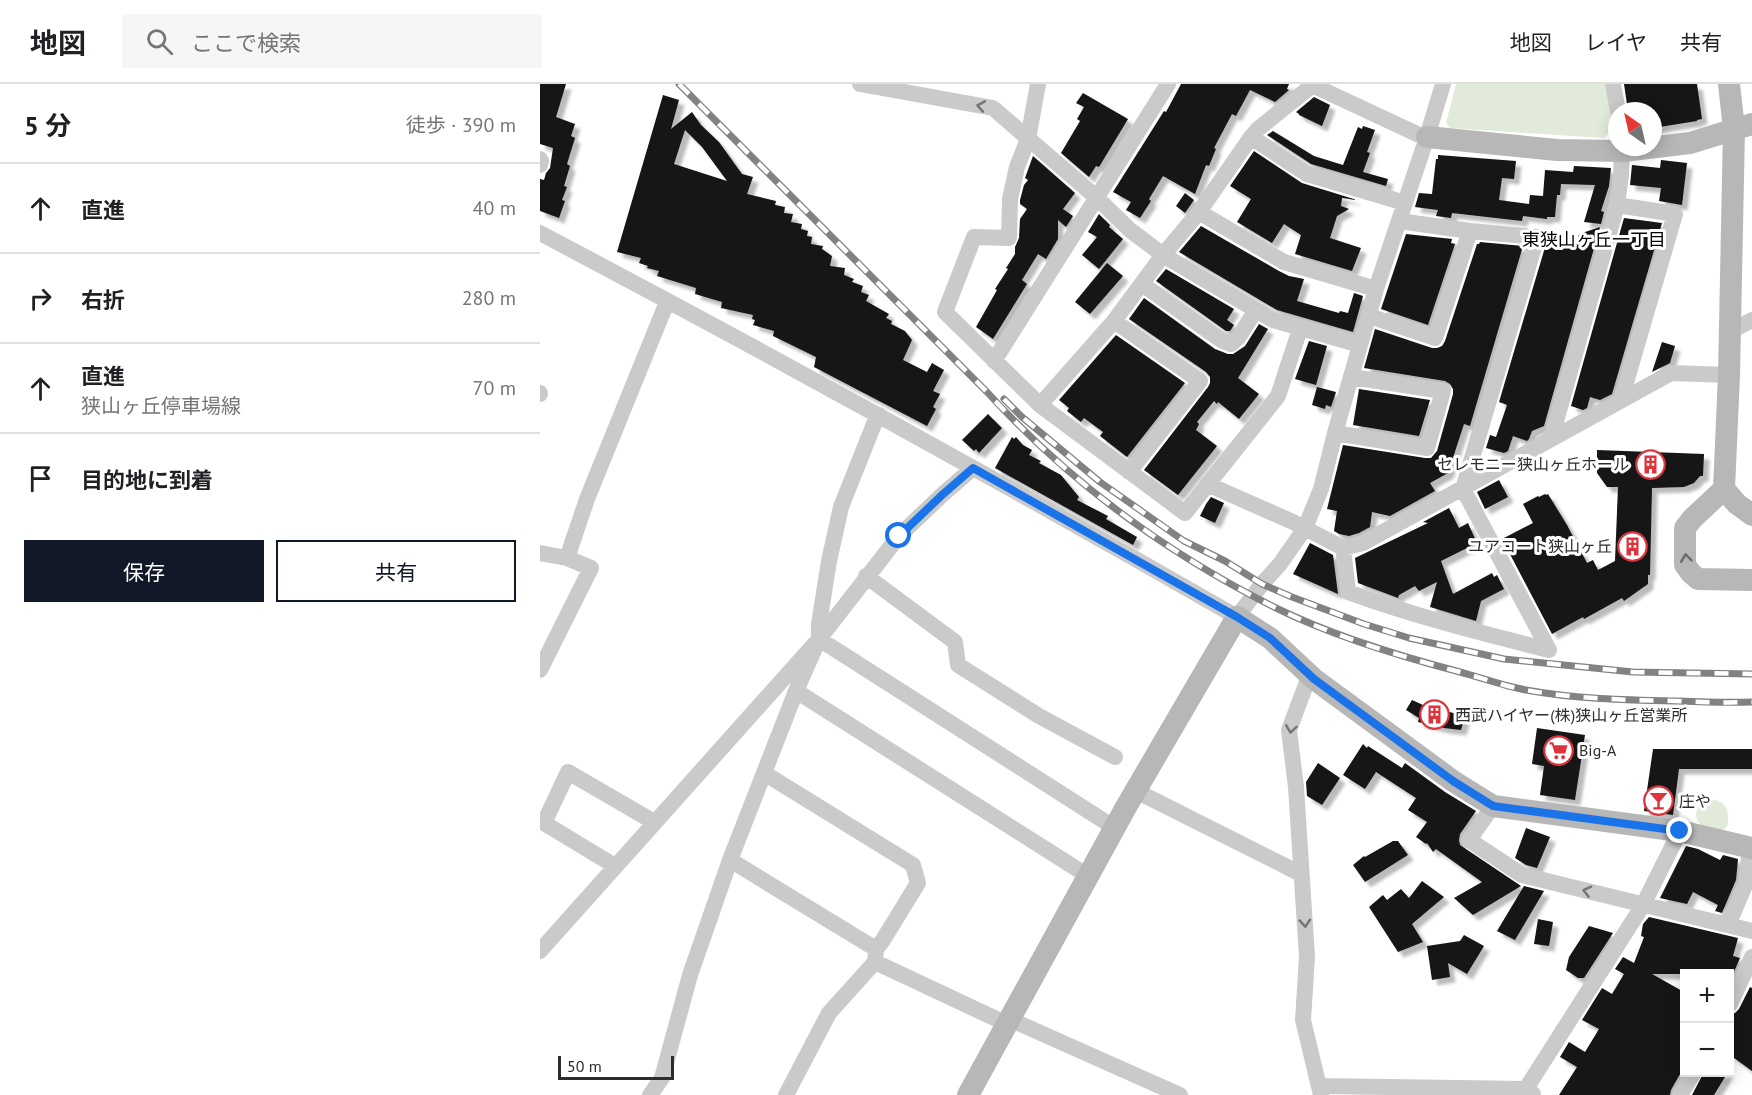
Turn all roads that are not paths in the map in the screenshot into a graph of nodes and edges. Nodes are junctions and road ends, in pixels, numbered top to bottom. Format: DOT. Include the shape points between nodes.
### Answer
graph roads {
  1 [pos="860,84"];
  2 [pos="1038,84"];
  3 [pos="1168,84"];
  4 [pos="1312,84"];
  5 [pos="1443,84"];
  6 [pos="1613,84"];
  7 [pos="1729,84"];
  8 [pos="1616,102"];
  9 [pos="1743,127"];
  10 [pos="1251,137"];
  11 [pos="1427,137"];
  12 [pos="1028,139"];
  13 [pos="1662,145"];
  14 [pos="1608,149"];
  15 [pos="1622,156"];
  16 [pos="540,159"];
  17 [pos="540,165"];
  18 [pos="1097,198"];
  19 [pos="1405,202"];
  20 [pos="1617,205"];
  21 [pos="1198,212"];
  22 [pos="1399,221"];
  23 [pos="1470,231"];
  24 [pos="540,233"];
  25 [pos="1163,255"];
  26 [pos="1142,284"];
  27 [pos="1376,289"];
  28 [pos="667,302"];
  29 [pos="1256,310"];
  30 [pos="1369,316"];
  31 [pos="1752,320"];
  32 [pos="1114,321"];
  33 [pos="1300,329"];
  34 [pos="1729,332"];
  35 [pos="1360,345"];
  36 [pos="994,361"];
  37 [pos="1729,375"];
  38 [pos="1351,377"];
  39 [pos="1621,400"];
  40 [pos="1040,405"];
  41 [pos="879,415"];
  42 [pos="1335,433"];
  43 [pos="1551,439"];
  44 [pos="973,468"];
  45 [pos="1129,472"];
  46 [pos="1207,484"];
  47 [pos="1462,489"];
  48 [pos="1724,489"];
  49 [pos="1752,515"];
  50 [pos="1305,528"];
  51 [pos="1344,548"];
  52 [pos="540,553"];
  53 [pos="567,558"];
  54 [pos="866,576"];
  55 [pos="1752,580"];
  56 [pos="1237,617"];
  57 [pos="819,639"];
  58 [pos="540,670"];
  59 [pos="1310,674"];
  60 [pos="796,691"];
  61 [pos="1115,757"];
  62 [pos="764,773"];
  63 [pos="1136,791"];
  64 [pos="1493,806"];
  65 [pos="654,822"];
  66 [pos="1115,828"];
  67 [pos="1680,831"];
  68 [pos="1751,847"];
  69 [pos="730,860"];
  70 [pos="615,866"];
  71 [pos="1301,874"];
  72 [pos="1088,876"];
  73 [pos="1644,905"];
  74 [pos="1728,925"];
  75 [pos="1752,931"];
  76 [pos="540,951"];
  77 [pos="875,955"];
  78 [pos="1752,957"];
  79 [pos="1734,995"];
  80 [pos="1008,1022"];
  81 [pos="1691,1077"];
  82 [pos="1320,1090"];
  83 [pos="1528,1093"];
  84 [pos="650,1095"];
  85 [pos="786,1095"];
  86 [pos="968,1095"];
  87 [pos="1180,1095"];
  88 [pos="1680,1095"];
  12 -- 1 [label="street, one-way" via="993,108"];
  2 -- 12 [label="street"];
  3 -- 18 [label="street"];
  4 -- 10 [label="street"];
  4 -- 11 [label="street"];
  5 -- 11 [label="street"];
  6 -- 8 [label="street"];
  7 -- 9 [label="street"];
  9 -- 13 [label="street" via="1690,142"];
  9 -- 34 [label="street"];
  10 -- 19 [label="street" via="1307,174"];
  10 -- 21 [label="street"];
  11 -- 14 [label="street" via="1557,150"];
  11 -- 19 [label="street"];
  12 -- 18 [label="street"];
  12 -- 36 [label="street" via="1010,199 1009,238 974,237 945,312"];
  15 -- 20 [label="street"];
  16 -- 17 [label="street"];
  18 -- 25 [label="street"];
  18 -- 36 [label="street"];
  19 -- 22 [label="street"];
  20 -- 39 [label="street" via="1676,214"];
  20 -- 43 [label="street"];
  21 -- 25 [label="street"];
  21 -- 27 [label="street" via="1284,262"];
  22 -- 23 [label="street"];
  22 -- 27 [label="street"];
  23 -- 30 [label="street" via="1435,338"];
  23 -- 47 [label="street" via="1537,237"];
  24 -- 28 [label="street"];
  25 -- 26 [label="street"];
  25 -- 29 [label="street"];
  26 -- 29 [label="street" via="1231,344"];
  26 -- 32 [label="street"];
  27 -- 30 [label="street"];
  28 -- 41 [label="street"];
  28 -- 53 [label="street"];
  29 -- 33 [label="street"];
  30 -- 35 [label="street"];
  31 -- 34 [label="street"];
  32 -- 40 [label="street"];
  32 -- 45 [label="street" via="1200,381"];
  33 -- 35 [label="street"];
  33 -- 46 [label="street" via="1278,396"];
  34 -- 37 [label="street"];
  35 -- 38 [label="street"];
  36 -- 40 [label="street"];
  37 -- 39 [label="street" via="1671,373"];
  37 -- 48 [label="street"];
  38 -- 42 [label="street"];
  38 -- 42 [label="street" via="1443,391 1427,448"];
  39 -- 43 [label="street"];
  40 -- 45 [label="street"];
  41 -- 44 [label="street"];
  41 -- 57 [label="street" via="841,507 827,572"];
  42 -- 50 [label="street" via="1322,489"];
  43 -- 47 [label="street"];
  44 -- 54 [label="street" via="899,536"];
  44 -- 56 [label="street"];
  45 -- 46 [label="street" via="1185,513"];
  46 -- 50 [label="street"];
  47 -- 51 [label="street" via="1363,543"];
  47 -- 51 [label="street" via="1549,650 1397,610 1348,592"];
  48 -- 49 [label="street"];
  55 -- 48 [label="street, one-way" via="1698,579 1685,565 1685,528"];
  50 -- 51 [label="street"];
  50 -- 56 [label="street"];
  52 -- 53 [label="street"];
  53 -- 58 [label="street" via="591,568"];
  54 -- 57 [label="street"];
  54 -- 61 [label="street" via="956,642 958,665 1039,716"];
  56 -- 59 [label="street" via="1270,638"];
  56 -- 63 [label="street"];
  57 -- 60 [label="street"];
  57 -- 65 [label="street"];
  57 -- 66 [label="street"];
  59 -- 64 [label="street" via="1453,781"];
  59 -- 71 [label="street, one-way" via="1289,730"];
  60 -- 62 [label="street"];
  60 -- 72 [label="street"];
  62 -- 69 [label="street"];
  62 -- 77 [label="street" via="913,865 918,883"];
  63 -- 66 [label="street"];
  63 -- 71 [label="street"];
  64 -- 67 [label="street"];
  73 -- 64 [label="street, one-way" via="1522,875 1469,840"];
  65 -- 70 [label="street"];
  65 -- 70 [label="street" via="568,772 544,823"];
  66 -- 72 [label="street"];
  67 -- 68 [label="street"];
  67 -- 73 [label="street"];
  68 -- 74 [label="street" via="1746,883"];
  69 -- 77 [label="street"];
  69 -- 84 [label="street" via="690,975 662,1078"];
  70 -- 76 [label="street"];
  71 -- 82 [label="street, one-way" via="1307,957 1303,1020"];
  72 -- 80 [label="street"];
  73 -- 74 [label="street"];
  73 -- 83 [label="street"];
  74 -- 75 [label="street"];
  77 -- 80 [label="street"];
  77 -- 85 [label="street" via="830,1013"];
  78 -- 79 [label="street"];
  80 -- 86 [label="street"];
  80 -- 87 [label="street"];
  81 -- 88 [label="street"];
  82 -- 83 [label="street"];
}
